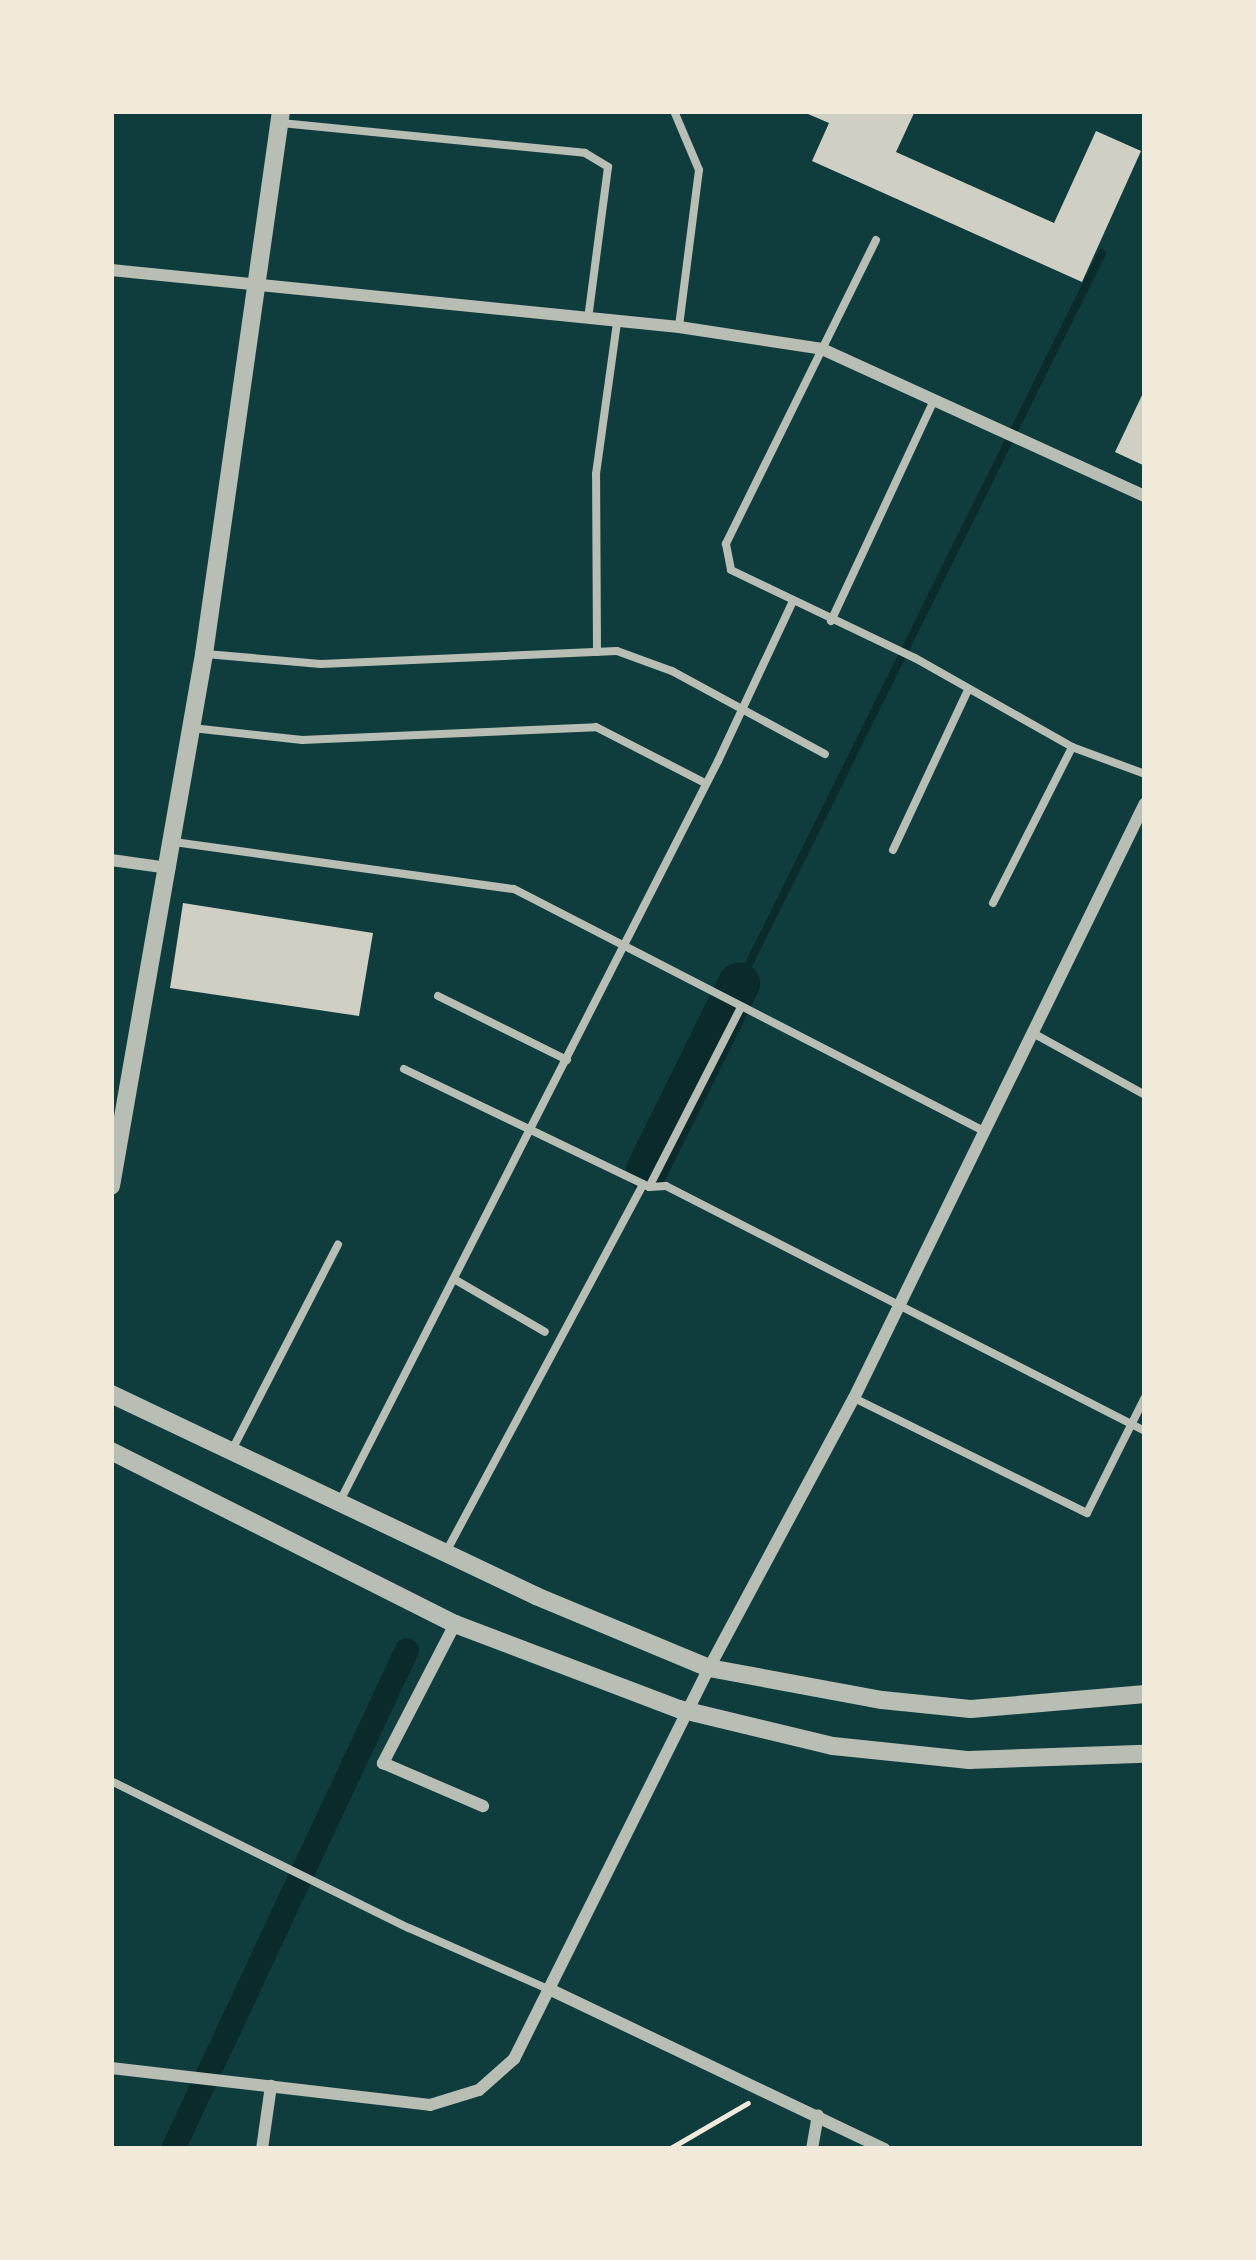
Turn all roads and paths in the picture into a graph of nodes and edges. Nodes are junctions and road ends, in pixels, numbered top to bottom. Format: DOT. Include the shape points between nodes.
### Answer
graph roads {
  1 [pos="674,111"];
  2 [pos="280,117"];
  3 [pos="876,240"];
  4 [pos="111,270"];
  5 [pos="260,287"];
  6 [pos="588,318"];
  7 [pos="617,322"];
  8 [pos="680,327"];
  9 [pos="822,349"];
  10 [pos="935,398"];
  11 [pos="1145,496"];
  12 [pos="792,603"];
  13 [pos="832,621"];
  14 [pos="596,652"];
  15 [pos="204,653"];
  16 [pos="968,690"];
  17 [pos="742,708"];
  18 [pos="190,728"];
  19 [pos="1072,747"];
  20 [pos="825,754"];
  21 [pos="1145,774"];
  22 [pos="705,783"];
  23 [pos="1145,803"];
  24 [pos="172,842"];
  25 [pos="893,850"];
  26 [pos="111,860"];
  27 [pos="169,868"];
  28 [pos="993,903"];
  29 [pos="623,946"];
  30 [pos="438,996"];
  31 [pos="740,1007"];
  32 [pos="1030,1032"];
  33 [pos="567,1060"];
  34 [pos="404,1069"];
  35 [pos="1145,1096"];
  36 [pos="528,1127"];
  37 [pos="982,1130"];
  38 [pos="646,1185"];
  39 [pos="111,1186"];
  40 [pos="338,1245"];
  41 [pos="454,1279"];
  42 [pos="898,1306"];
  43 [pos="545,1332"];
  44 [pos="111,1394"];
  45 [pos="1145,1397"];
  46 [pos="854,1398"];
  47 [pos="1132,1425"];
  48 [pos="1145,1431"];
  49 [pos="233,1448"];
  50 [pos="111,1451"];
  51 [pos="340,1502"];
  52 [pos="446,1553"];
  53 [pos="455,1624"];
  54 [pos="710,1668"];
  55 [pos="1145,1694"];
  56 [pos="691,1712"];
  57 [pos="1145,1754"];
  58 [pos="111,1781"];
  59 [pos="483,1806"];
  60 [pos="549,1989"];
  61 [pos="111,2068"];
  62 [pos="271,2086"];
  63 [pos="769,2092"];
  64 [pos="818,2116"];
  65 [pos="262,2149"];
  66 [pos="669,2149"];
  67 [pos="812,2149"];
  68 [pos="885,2149"];
  1 -- 8 [label="lane" via="699,170"];
  2 -- 5 [label="street"];
  2 -- 6 [label="lane" via="585,153 608,167"];
  3 -- 9 [label="lane"];
  4 -- 5 [label="street"];
  5 -- 6 [label="street"];
  5 -- 15 [label="street"];
  6 -- 7 [label="street"];
  7 -- 8 [label="street"];
  7 -- 14 [label="lane" via="596,474"];
  8 -- 9 [label="street"];
  9 -- 10 [label="street"];
  9 -- 12 [label="lane" via="724,556 731,570"];
  10 -- 11 [label="street"];
  10 -- 13 [label="lane"];
  12 -- 13 [label="lane"];
  12 -- 17 [label="lane"];
  13 -- 16 [label="lane"];
  14 -- 15 [label="lane" via="321,664"];
  14 -- 17 [label="lane" via="617,651 671,671"];
  15 -- 18 [label="street"];
  16 -- 19 [label="lane"];
  16 -- 25 [label="lane"];
  17 -- 20 [label="lane"];
  17 -- 22 [label="lane"];
  18 -- 22 [label="lane" via="302,740 596,727"];
  18 -- 24 [label="street"];
  19 -- 21 [label="lane"];
  19 -- 28 [label="lane"];
  22 -- 29 [label="lane"];
  23 -- 32 [label="street"];
  24 -- 27 [label="street"];
  24 -- 29 [label="lane" via="514,889"];
  26 -- 27 [label="street"];
  27 -- 39 [label="street"];
  29 -- 31 [label="lane"];
  29 -- 33 [label="lane"];
  30 -- 33 [label="lane"];
  31 -- 37 [label="lane"];
  31 -- 38 [label="lane"];
  32 -- 35 [label="lane"];
  32 -- 37 [label="street"];
  33 -- 36 [label="lane"];
  34 -- 36 [label="lane"];
  36 -- 38 [label="lane"];
  36 -- 41 [label="lane"];
  37 -- 42 [label="street"];
  38 -- 42 [label="lane" via="666,1186"];
  38 -- 52 [label="lane"];
  40 -- 49 [label="lane"];
  41 -- 43 [label="lane"];
  41 -- 51 [label="lane"];
  42 -- 46 [label="street"];
  42 -- 47 [label="lane"];
  44 -- 49 [label="street"];
  45 -- 47 [label="lane"];
  46 -- 47 [label="lane" via="1087,1514"];
  46 -- 54 [label="street"];
  47 -- 48 [label="lane"];
  49 -- 51 [label="street"];
  50 -- 53 [label="street"];
  51 -- 52 [label="street"];
  52 -- 54 [label="street"];
  53 -- 56 [label="street"];
  53 -- 59 [label="street" via="383,1763"];
  54 -- 55 [label="street" via="970,1709"];
  54 -- 56 [label="street"];
  56 -- 57 [label="street" via="833,1746 969,1760"];
  56 -- 60 [label="street"];
  58 -- 60 [label="lane"];
  60 -- 62 [label="street" via="514,2059 452,2102"];
  60 -- 63 [label="street"];
  61 -- 62 [label="street"];
  62 -- 65 [label="street"];
  63 -- 64 [label="street"];
  63 -- 66 [label="path"];
  64 -- 67 [label="street"];
  64 -- 68 [label="street"];
}
